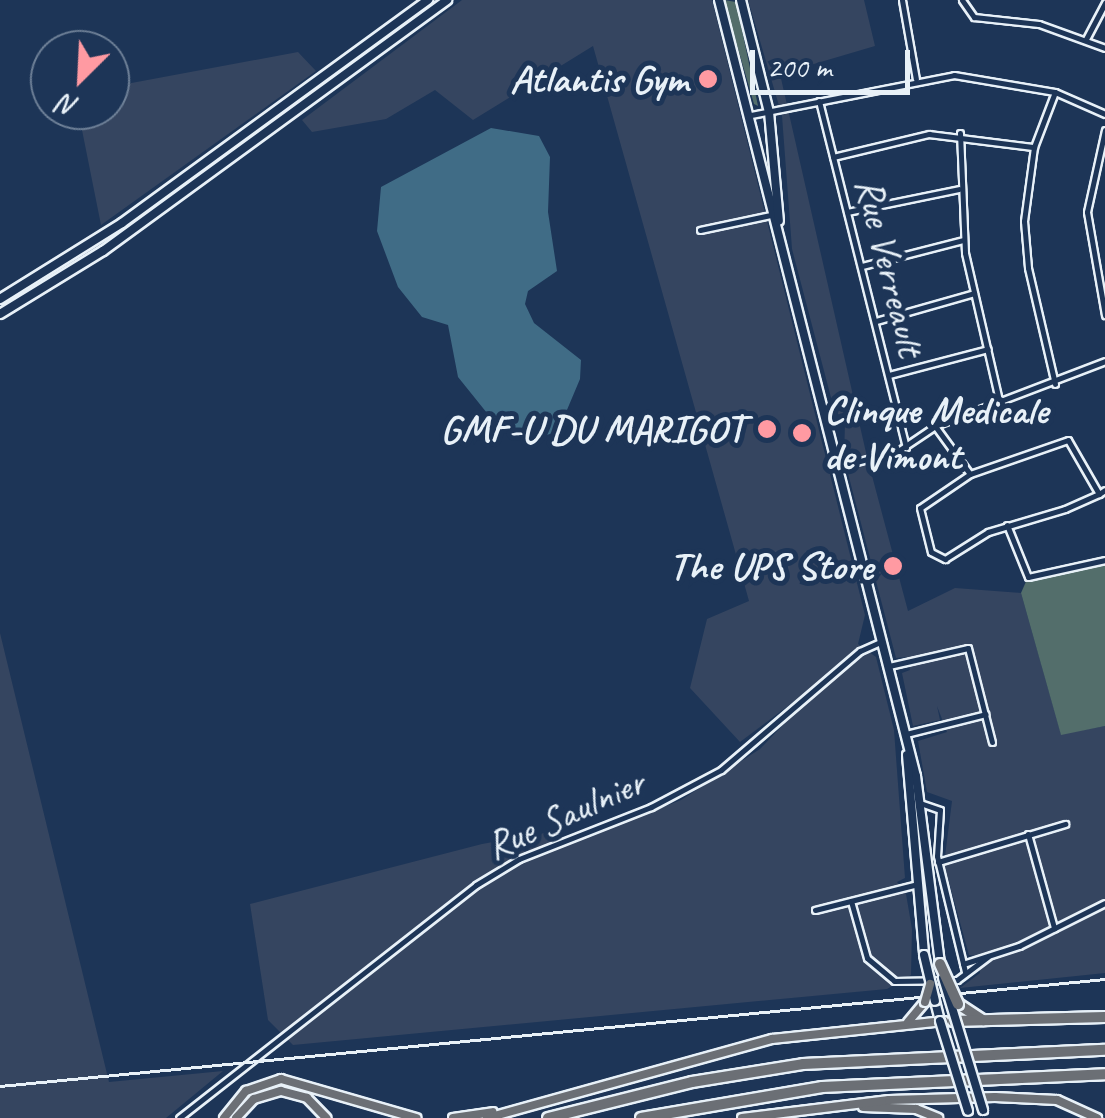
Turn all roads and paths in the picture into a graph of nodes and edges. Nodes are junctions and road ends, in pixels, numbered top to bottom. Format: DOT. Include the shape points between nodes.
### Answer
graph roads {
  1 [pos="428,0"];
  2 [pos="447,0"];
  3 [pos="719,0"];
  4 [pos="741,0"];
  5 [pos="902,0"];
  6 [pos="962,0"];
  7 [pos="1105,3"];
  8 [pos="1086,39"];
  9 [pos="1105,48"];
  10 [pos="916,78"];
  11 [pos="1055,92"];
  12 [pos="819,101"];
  13 [pos="769,112"];
  14 [pos="1105,114"];
  15 [pos="751,115"];
  16 [pos="1105,130"];
  17 [pos="960,133"];
  18 [pos="1034,146"];
  19 [pos="833,157"];
  20 [pos="959,189"];
  21 [pos="847,212"];
  22 [pos="776,214"];
  23 [pos="700,230"];
  24 [pos="964,240"];
  25 [pos="862,266"];
  26 [pos="974,293"];
  27 [pos="0,299"];
  28 [pos="0,314"];
  29 [pos="1105,315"];
  30 [pos="875,321"];
  31 [pos="988,350"];
  32 [pos="1105,361"];
  33 [pos="889,376"];
  34 [pos="1056,384"];
  35 [pos="1000,406"];
  36 [pos="935,426"];
  37 [pos="906,447"];
  38 [pos="838,467"];
  39 [pos="970,474"];
  40 [pos="1102,492"];
  41 [pos="1007,524"];
  42 [pos="1105,560"];
  43 [pos="882,641"];
  44 [pos="889,666"];
  45 [pos="986,714"];
  46 [pos="906,734"];
  47 [pos="992,742"];
  48 [pos="920,804"];
  49 [pos="1065,824"];
  50 [pos="1028,834"];
  51 [pos="938,862"];
  52 [pos="914,885"];
  53 [pos="850,900"];
  54 [pos="1105,903"];
  55 [pos="815,910"];
  56 [pos="1055,928"];
  57 [pos="940,964"];
  58 [pos="964,968"];
  59 [pos="930,984"];
  60 [pos="969,1017"];
  61 [pos="1105,1017"];
  62 [pos="940,1021"];
  63 [pos="953,1021"];
  64 [pos="908,1022"];
  65 [pos="1105,1050"];
  66 [pos="1105,1074"];
  67 [pos="744,1097"];
  68 [pos="834,1106"];
  69 [pos="512,1109"];
  70 [pos="970,1114"];
  71 [pos="984,1114"];
  72 [pos="180,1118"];
  73 [pos="224,1118"];
  74 [pos="236,1118"];
  75 [pos="326,1118"];
  76 [pos="416,1118"];
  77 [pos="453,1118"];
  78 [pos="487,1118"];
  79 [pos="548,1118"];
  80 [pos="641,1118"];
  81 [pos="673,1118"];
  82 [pos="742,1118"];
  83 [pos="938,1118"];
  84 [pos="1097,1118"];
  1 -- 27 [label="main road" via="85,247"];
  2 -- 28 [label="main road" via="88,261"];
  3 -- 15 [label="main road"];
  4 -- 13 [label="main road"];
  5 -- 10 [label="street"];
  6 -- 8 [label="street" via="974,17 1040,24"];
  7 -- 8 [label="street"];
  8 -- 9 [label="street"];
  10 -- 11 [label="street" via="1002,78"];
  10 -- 12 [label="street"];
  11 -- 14 [label="street"];
  11 -- 18 [label="street"];
  12 -- 13 [label="street"];
  12 -- 19 [label="street, Rue Verreault"];
  13 -- 15 [label="street"];
  13 -- 22 [label="main road"];
  15 -- 22 [label="main road"];
  16 -- 29 [label="street" via="1087,212"];
  17 -- 18 [label="street"];
  17 -- 19 [label="street"];
  17 -- 20 [label="street"];
  18 -- 34 [label="street" via="1025,250"];
  19 -- 21 [label="street, Rue Verreault"];
  20 -- 21 [label="street"];
  20 -- 24 [label="street"];
  21 -- 25 [label="street, Rue Verreault"];
  22 -- 23 [label="street"];
  22 -- 38 [label="main road"];
  24 -- 25 [label="street"];
  24 -- 26 [label="street"];
  25 -- 30 [label="street, Rue Verreault"];
  26 -- 30 [label="street"];
  26 -- 31 [label="street"];
  30 -- 33 [label="street, Rue Verreault"];
  31 -- 33 [label="street"];
  31 -- 35 [label="street"];
  32 -- 34 [label="street"];
  33 -- 37 [label="street, Rue Verreault"];
  34 -- 35 [label="street"];
  35 -- 36 [label="street"];
  36 -- 37 [label="street"];
  36 -- 39 [label="street"];
  37 -- 38 [label="street"];
  38 -- 43 [label="main road"];
  39 -- 40 [label="street" via="1068,440"];
  39 -- 41 [label="street" via="920,508 936,559"];
  40 -- 41 [label="street"];
  41 -- 42 [label="street" via="1028,577"];
  43 -- 44 [label="main road"];
  43 -- 72 [label="street, Rue Saulnier" via="860,651 721,770 651,807 519,858 476,884"];
  44 -- 45 [label="street" via="968,648"];
  44 -- 46 [label="main road"];
  45 -- 46 [label="street"];
  45 -- 47 [label="street"];
  46 -- 48 [label="main road"];
  46 -- 52 [label="main road"];
  48 -- 51 [label="street" via="940,810"];
  48 -- 57 [label="main road"];
  49 -- 50 [label="street"];
  50 -- 51 [label="street"];
  50 -- 56 [label="street"];
  51 -- 58 [label="street"];
  52 -- 53 [label="street"];
  52 -- 59 [label="main road, bridge"];
  53 -- 55 [label="street"];
  53 -- 58 [label="street" via="867,958 884,976 917,984 957,980"];
  54 -- 56 [label="street"];
  56 -- 58 [label="street"];
  57 -- 60 [label="highway, bridge"];
  57 -- 63 [label="main road, bridge"];
  59 -- 62 [label="main road, bridge"];
  59 -- 64 [label="main road, bridge"];
  60 -- 61 [label="highway"];
  60 -- 63 [label="highway, bridge"];
  62 -- 63 [label="main road, bridge"];
  62 -- 64 [label="main road, bridge"];
  62 -- 70 [label="main road, bridge"];
  63 -- 71 [label="main road, bridge"];
  64 -- 69 [label="main road" via="772,1038"];
  65 -- 79 [label="highway" via="803,1064 676,1085"];
  66 -- 67 [label="highway" via="870,1083"];
  67 -- 80 [label="highway"];
  67 -- 81 [label="highway"];
  68 -- 82 [label="main road"];
  68 -- 83 [label="main road" via="910,1109"];
  68 -- 84 [label="main road" via="1029,1097 1068,1102"];
  69 -- 77 [label="main road"];
  69 -- 78 [label="main road"];
  73 -- 76 [label="main road" via="251,1088 286,1079"];
  74 -- 75 [label="main road" via="254,1099 281,1091 307,1098"];
}
